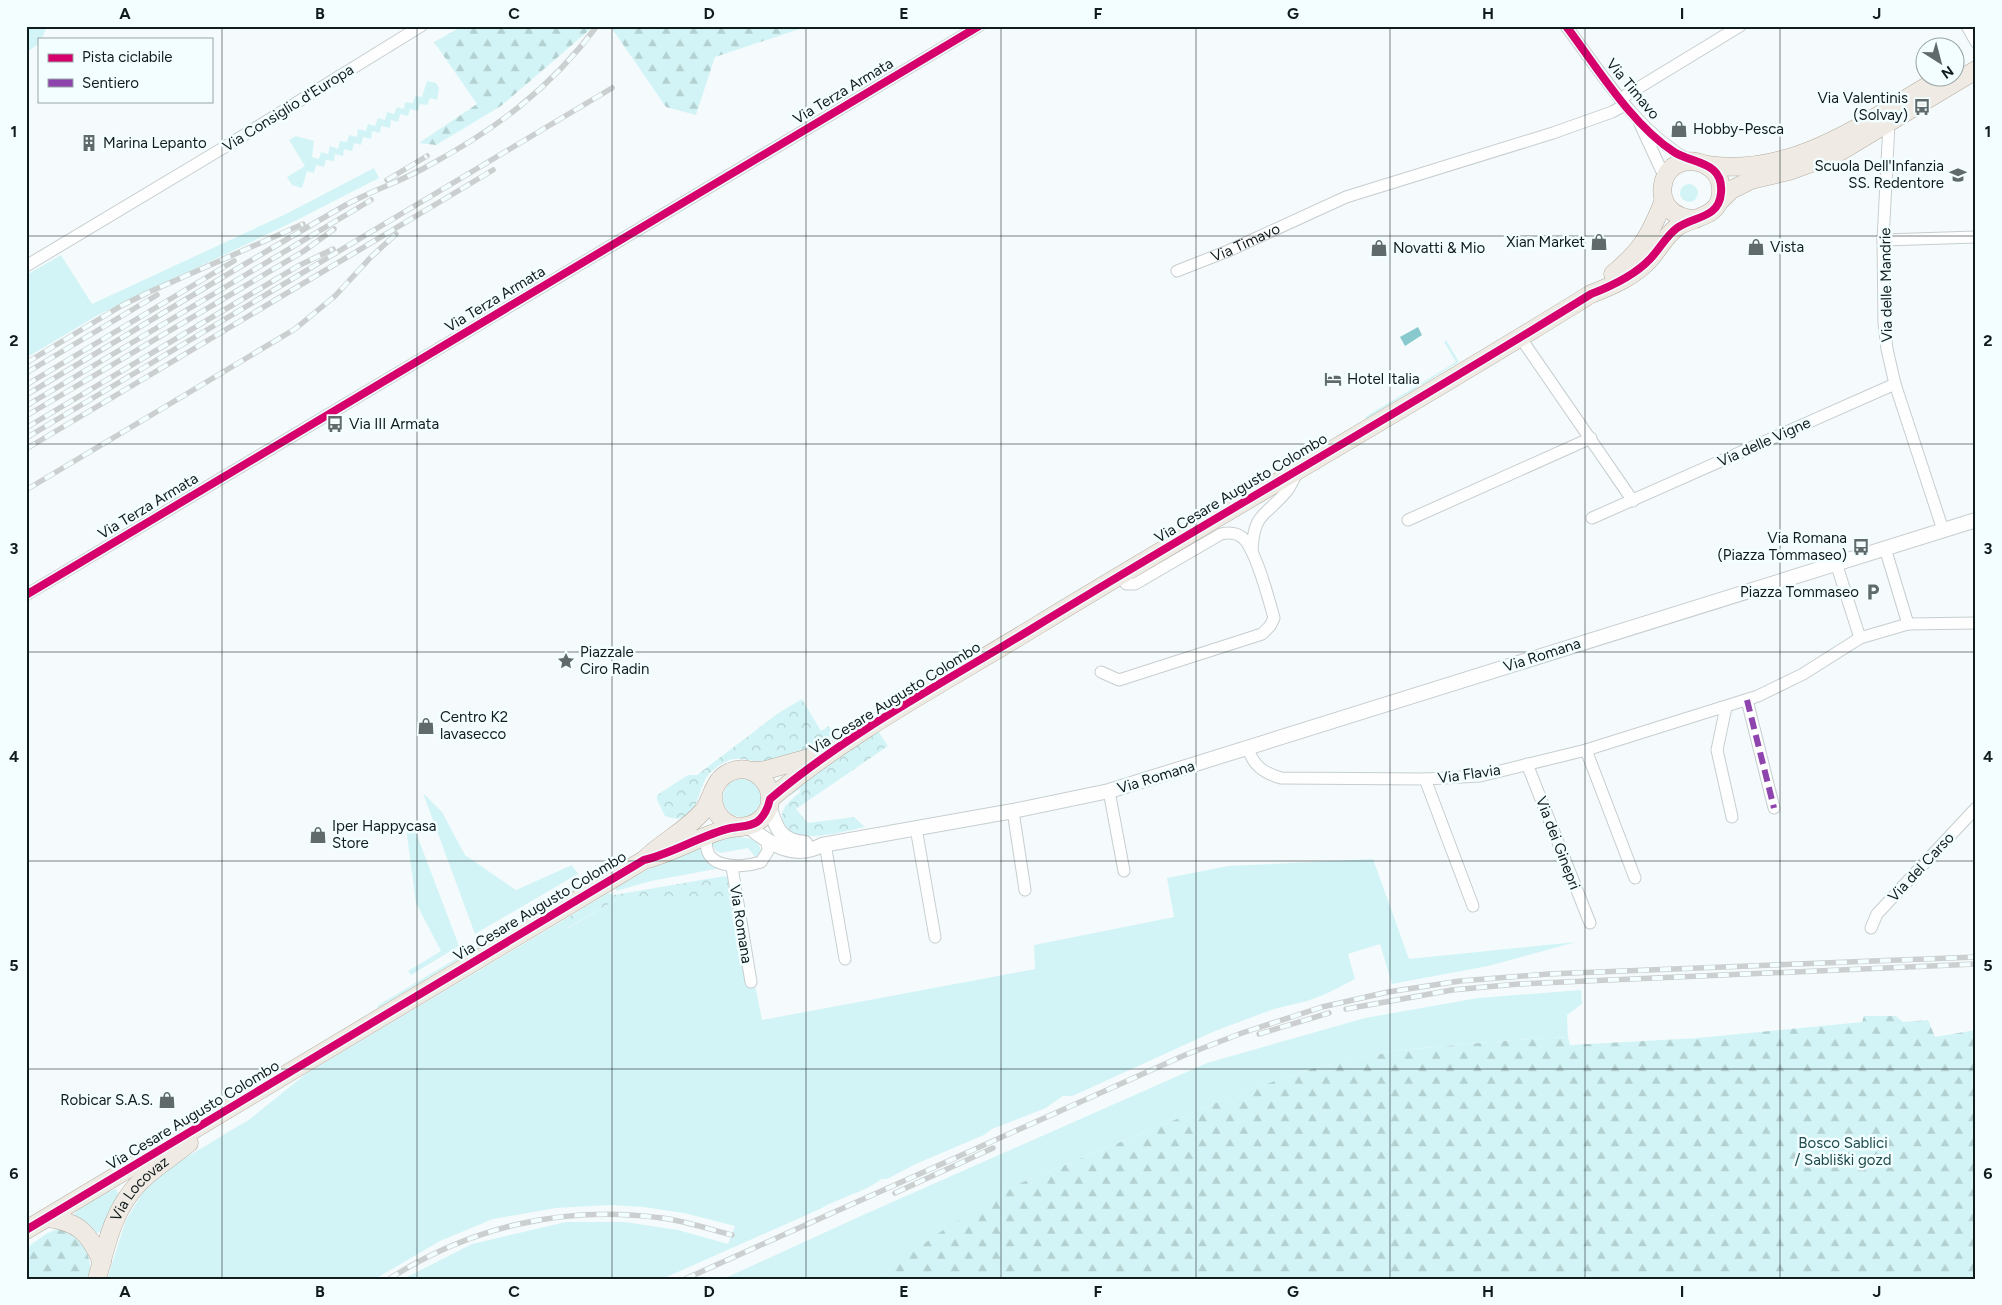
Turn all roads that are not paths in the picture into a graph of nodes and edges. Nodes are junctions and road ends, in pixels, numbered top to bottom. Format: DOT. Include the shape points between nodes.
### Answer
graph roads {
  1 [pos="421,26"];
  2 [pos="979,26"];
  3 [pos="1566,26"];
  4 [pos="1740,26"];
  5 [pos="1967,26"];
  6 [pos="1976,42"];
  7 [pos="1976,56"];
  8 [pos="1964,63"];
  9 [pos="1976,70"];
  10 [pos="1924,88"];
  11 [pos="1622,102"];
  12 [pos="1638,121"];
  13 [pos="1889,122"];
  14 [pos="1690,161"];
  15 [pos="1707,165"];
  16 [pos="1665,178"];
  17 [pos="1664,200"];
  18 [pos="1720,201"];
  19 [pos="1696,220"];
  20 [pos="1976,238"];
  21 [pos="1883,240"];
  22 [pos="26,266"];
  23 [pos="1177,271"];
  24 [pos="1591,294"];
  25 [pos="1520,337"];
  26 [pos="1896,384"];
  27 [pos="1591,438"];
  28 [pos="1298,471"];
  29 [pos="1633,501"];
  30 [pos="1592,518"];
  31 [pos="1408,520"];
  32 [pos="1976,520"];
  33 [pos="1943,530"];
  34 [pos="1885,548"];
  35 [pos="1252,551"];
  36 [pos="1836,563"];
  37 [pos="1120,575"];
  38 [pos="26,595"];
  39 [pos="1976,623"];
  40 [pos="1908,624"];
  41 [pos="1860,638"];
  42 [pos="1101,672"];
  43 [pos="1747,700"];
  44 [pos="1726,707"];
  45 [pos="1248,748"];
  46 [pos="834,749"];
  47 [pos="1586,750"];
  48 [pos="1527,764"];
  49 [pos="753,771"];
  50 [pos="1425,779"];
  51 [pos="1109,791"];
  52 [pos="713,793"];
  53 [pos="770,803"];
  54 [pos="1774,808"];
  55 [pos="1976,808"];
  56 [pos="1013,811"];
  57 [pos="1732,817"];
  58 [pos="742,826"];
  59 [pos="916,828"];
  60 [pos="708,835"];
  61 [pos="767,840"];
  62 [pos="824,845"];
  63 [pos="644,860"];
  64 [pos="732,867"];
  65 [pos="1124,872"];
  66 [pos="1635,878"];
  67 [pos="1025,890"];
  68 [pos="1474,906"];
  69 [pos="1590,923"];
  70 [pos="1871,928"];
  71 [pos="935,937"];
  72 [pos="845,959"];
  73 [pos="751,982"];
  74 [pos="239,1102"];
  75 [pos="48,1218"];
  76 [pos="26,1230"];
  77 [pos="100,1270"];
  1 -- 22 [label="street, Via Consiglio d'Europa"];
  2 -- 38 [label="street, Via Terza Armata"];
  3 -- 11 [label="street, Via Timavo"];
  4 -- 11 [label="street"];
  5 -- 6 [label="street"];
  7 -- 8 [label="main road"];
  9 -- 13 [label="main road, Via Cesare Augusto Colombo"];
  10 -- 15 [label="main road, Via Timavo" via="1815,149 1784,161 1726,168"];
  11 -- 12 [label="street, Via Timavo"];
  11 -- 23 [label="street, Via Timavo" via="1612,112 1554,133 1346,197"];
  12 -- 14 [label="street, Via Timavo" via="1674,152"];
  12 -- 16 [label="street, Via Timavo"];
  13 -- 18 [label="main road, Via Cesare Augusto Colombo" via="1836,154 1789,171 1750,180 1731,190"];
  13 -- 21 [label="street, Via delle Mandrie"];
  14 -- 15 [label="main road, Via Timavo"];
  14 -- 16 [label="main road" via="1671,169"];
  15 -- 18 [label="main road" via="1721,184"];
  16 -- 17 [label="main road, Via Timavo" via="1662,188"];
  17 -- 19 [label="main road" via="1676,216"];
  17 -- 24 [label="main road, Via Cesare Augusto Colombo" via="1638,252"];
  18 -- 19 [label="main road, Via Cesare Augusto Colombo" via="1710,213"];
  19 -- 24 [label="main road, Via Cesare Augusto Colombo" via="1677,228 1649,260 1630,275"];
  20 -- 21 [label="street"];
  21 -- 26 [label="street, Via delle Mandrie" via="1884,323"];
  24 -- 25 [label="main road, Via Cesare Augusto Colombo"];
  25 -- 27 [label="street"];
  25 -- 28 [label="main road, Via Cesare Augusto Colombo"];
  26 -- 29 [label="street, Via delle Vigne"];
  26 -- 33 [label="street, Via delle Mandrie"];
  27 -- 29 [label="street"];
  27 -- 31 [label="street"];
  28 -- 35 [label="street, Via Cesare Augusto Colombo" via="1286,492 1256,522"];
  28 -- 37 [label="main road, Via Cesare Augusto Colombo"];
  29 -- 30 [label="street, Via delle Vigne"];
  32 -- 33 [label="street, Via Romana"];
  33 -- 34 [label="street, Via Romana"];
  34 -- 36 [label="street, Via Romana"];
  34 -- 40 [label="street"];
  35 -- 37 [label="street, Via Cesare Augusto Colombo" via="1244,538 1229,532 1135,584 1126,584"];
  35 -- 42 [label="street, Via Cesare Augusto Colombo" via="1274,618 1262,634 1119,680"];
  36 -- 41 [label="street"];
  36 -- 45 [label="street, Via Romana"];
  37 -- 46 [label="main road, Via Cesare Augusto Colombo"];
  39 -- 40 [label="street"];
  40 -- 41 [label="street"];
  41 -- 43 [label="street, Via Flavia" via="1803,674"];
  43 -- 44 [label="street, Via Flavia"];
  43 -- 54 [label="street"];
  44 -- 47 [label="street, Via Flavia"];
  44 -- 57 [label="street" via="1717,750"];
  45 -- 50 [label="street, Via Flavia" via="1257,766 1266,774 1281,778"];
  45 -- 51 [label="street, Via Romana"];
  46 -- 49 [label="main road, Via Cesare Augusto Colombo" via="815,758"];
  46 -- 53 [label="main road, Via Cesare Augusto Colombo"];
  47 -- 48 [label="street, Via Flavia"];
  47 -- 66 [label="street"];
  48 -- 50 [label="street, Via Flavia" via="1480,776"];
  48 -- 69 [label="street, Via dei Ginepri"];
  49 -- 52 [label="main road, Via Cesare Augusto Colombo" via="738,769 724,774"];
  49 -- 53 [label="main road" via="765,781"];
  50 -- 68 [label="street"];
  51 -- 56 [label="street, Via Romana"];
  51 -- 65 [label="street, Via Romana"];
  52 -- 58 [label="main road" via="718,815 729,825"];
  52 -- 63 [label="main road, Via Cesare Augusto Colombo" via="694,821"];
  53 -- 58 [label="main road, Via Cesare Augusto Colombo" via="758,821"];
  53 -- 62 [label="street, Via Romana" via="781,835 803,844"];
  55 -- 70 [label="street, Via del Carso" via="1877,914"];
  56 -- 59 [label="street, Via Romana"];
  56 -- 67 [label="street"];
  58 -- 60 [label="main road, Via Cesare Augusto Colombo"];
  58 -- 61 [label="street, Via Romana"];
  59 -- 62 [label="street, Via Romana"];
  59 -- 71 [label="street"];
  60 -- 63 [label="main road, Via Cesare Augusto Colombo"];
  60 -- 64 [label="street, Via Romana" via="706,847 710,854 720,863"];
  61 -- 62 [label="street, Via Romana" via="798,851 814,850"];
  61 -- 64 [label="street, Via Romana" via="768,852 761,862"];
  62 -- 72 [label="street"];
  63 -- 74 [label="main road, Via Cesare Augusto Colombo"];
  64 -- 73 [label="street, Via Romana"];
  74 -- 75 [label="main road, Via Cesare Augusto Colombo"];
  74 -- 77 [label="main road, Via Locovaz" via="138,1184 125,1199"];
  75 -- 76 [label="main road, Via Cesare Augusto Colombo"];
  75 -- 77 [label="main road" via="64,1220 86,1233 94,1245"];
}
